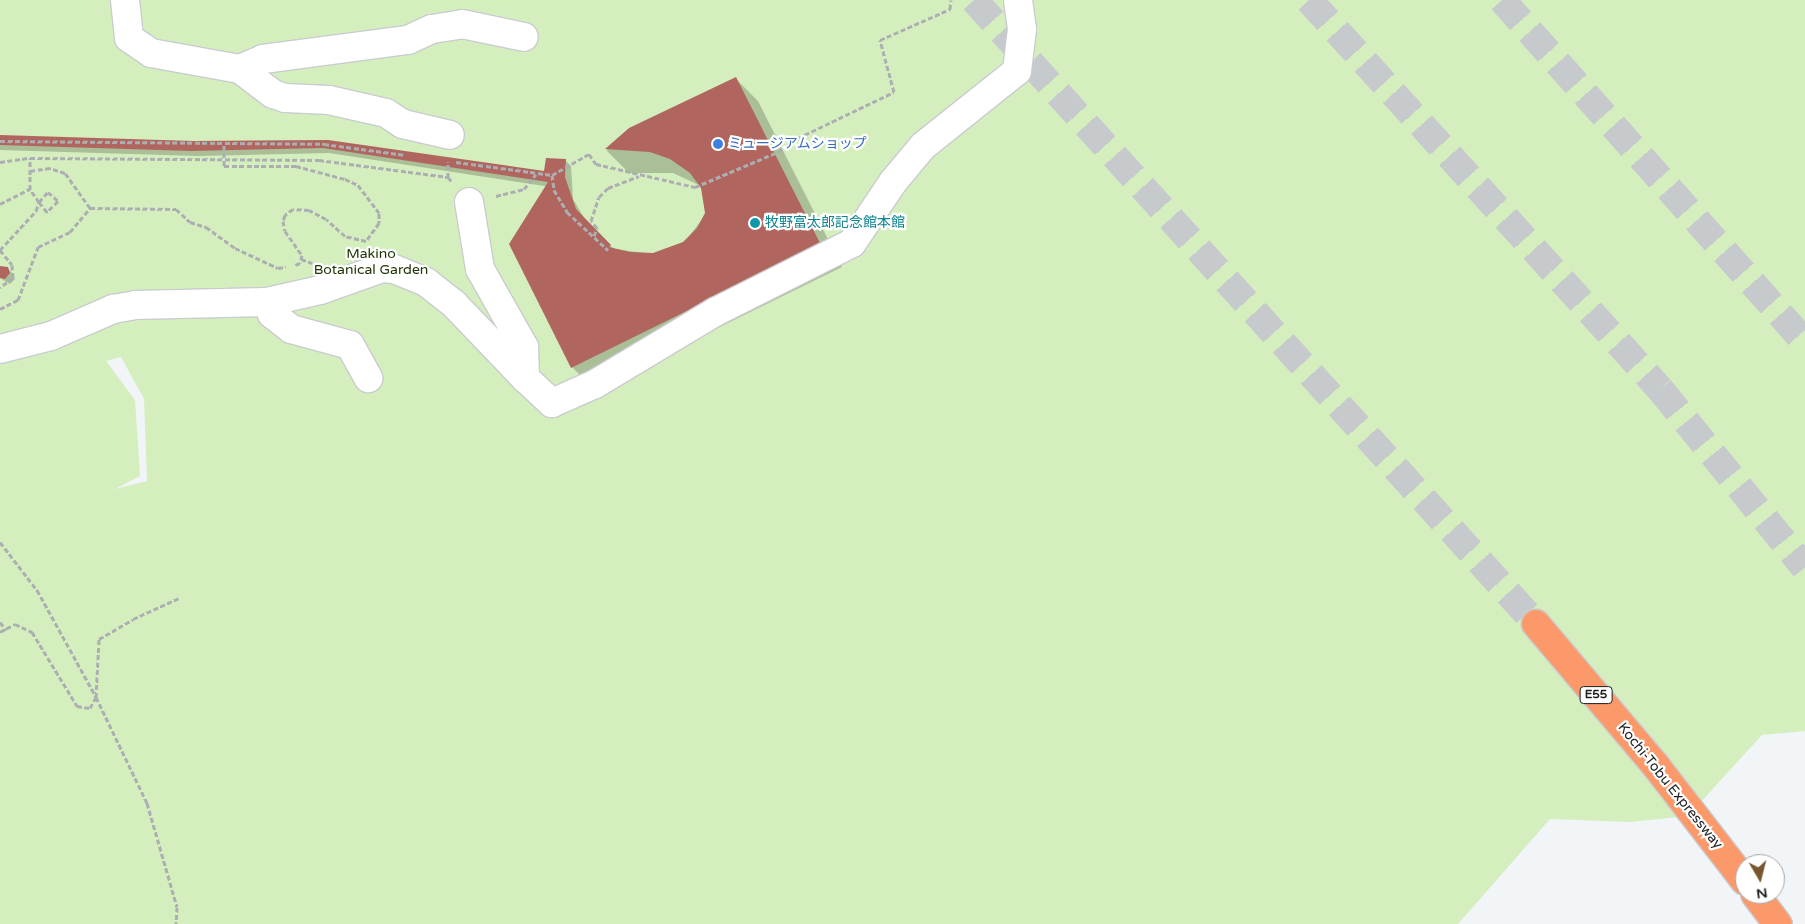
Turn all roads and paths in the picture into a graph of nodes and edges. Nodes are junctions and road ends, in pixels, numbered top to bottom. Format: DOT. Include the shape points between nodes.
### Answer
graph roads {
  1 [pos="124,0"];
  2 [pos="952,0"];
  3 [pos="1018,0"];
  4 [pos="524,37"];
  5 [pos="240,69"];
  6 [pos="0,141"];
  7 [pos="224,145"];
  8 [pos="449,148"];
  9 [pos="410,156"];
  10 [pos="30,158"];
  11 [pos="223,160"];
  12 [pos="439,160"];
  13 [pos="0,162"];
  14 [pos="29,172"];
  15 [pos="536,173"];
  16 [pos="552,175"];
  17 [pos="448,176"];
  18 [pos="640,176"];
  19 [pos="30,188"];
  20 [pos="39,202"];
  21 [pos="469,202"];
  22 [pos="0,204"];
  23 [pos="90,208"];
  24 [pos="594,236"];
  25 [pos="0,250"];
  26 [pos="608,250"];
  27 [pos="0,287"];
  28 [pos="268,302"];
  29 [pos="0,309"];
  30 [pos="0,349"];
  31 [pos="368,378"];
  32 [pos="525,378"];
  33 [pos="0,542"];
  34 [pos="179,598"];
  35 [pos="0,622"];
  36 [pos="1536,624"];
  37 [pos="6,630"];
  38 [pos="0,632"];
  39 [pos="96,697"];
  40 [pos="1735,868"];
  41 [pos="1763,904"];
  42 [pos="176,924"];
  43 [pos="1778,924"];
  1 -- 5 [label="lane" via="129,38 151,53 181,61"];
  2 -- 18 [label="path" via="950,9 880,40 894,92 798,138 778,152 695,187"];
  3 -- 32 [label="lane" via="1022,29 1017,71 923,146 893,182 852,243 715,312 595,384 560,399 552,402"];
  4 -- 5 [label="lane" via="462,24 432,29 408,40 263,59"];
  5 -- 8 [label="lane" via="265,89 285,98 348,104 386,113"];
  6 -- 7 [label="path"];
  7 -- 9 [label="path" via="324,144"];
  7 -- 11 [label="path"];
  8 -- 12 [label="path"];
  8 -- 15 [label="path"];
  8 -- 17 [label="path"];
  10 -- 11 [label="path"];
  10 -- 13 [label="path"];
  10 -- 14 [label="path"];
  11 -- 17 [label="path" via="319,160"];
  11 -- 23 [label="path" via="224,166 231,169 296,166 345,179 358,185 368,197 379,213 379,223 366,242 354,240 309,210 293,210 285,215 283,221 285,231 302,255 300,263 278,268 226,243 176,209"];
  14 -- 19 [label="path"];
  14 -- 23 [label="path" via="50,168 64,172"];
  15 -- 16 [label="path"];
  15 -- 21 [label="path" via="524,190"];
  16 -- 18 [label="path" via="589,154 596,164"];
  16 -- 24 [label="path" via="560,203"];
  17 -- 21 [label="path"];
  18 -- 24 [label="path" via="621,181 599,198 591,221 597,228"];
  19 -- 20 [label="path"];
  19 -- 22 [label="path"];
  20 -- 20 [label="path" via="47,212 58,201 48,192"];
  20 -- 25 [label="path" via="36,211"];
  21 -- 32 [label="lane" via="480,269 524,347"];
  23 -- 29 [label="path" via="70,232 38,247 18,300"];
  24 -- 26 [label="path"];
  25 -- 27 [label="path" via="12,265 13,278"];
  28 -- 30 [label="lane" via="135,305 113,309 51,336"];
  28 -- 31 [label="lane" via="272,314 291,329 350,345"];
  28 -- 32 [label="lane" via="320,290 369,271 394,269 426,282 454,304"];
  33 -- 39 [label="path" via="37,590"];
  34 -- 39 [label="path" via="99,639"];
  35 -- 37 [label="path"];
  36 -- 40 [label="highway, Kochi-Tobu Expressway / E55" via="1656,766"];
  37 -- 38 [label="path"];
  37 -- 39 [label="path" via="15,624 32,632 77,706 90,708"];
  39 -- 42 [label="path" via="147,803 177,907"];
  41 -- 43 [label="highway"];
}
